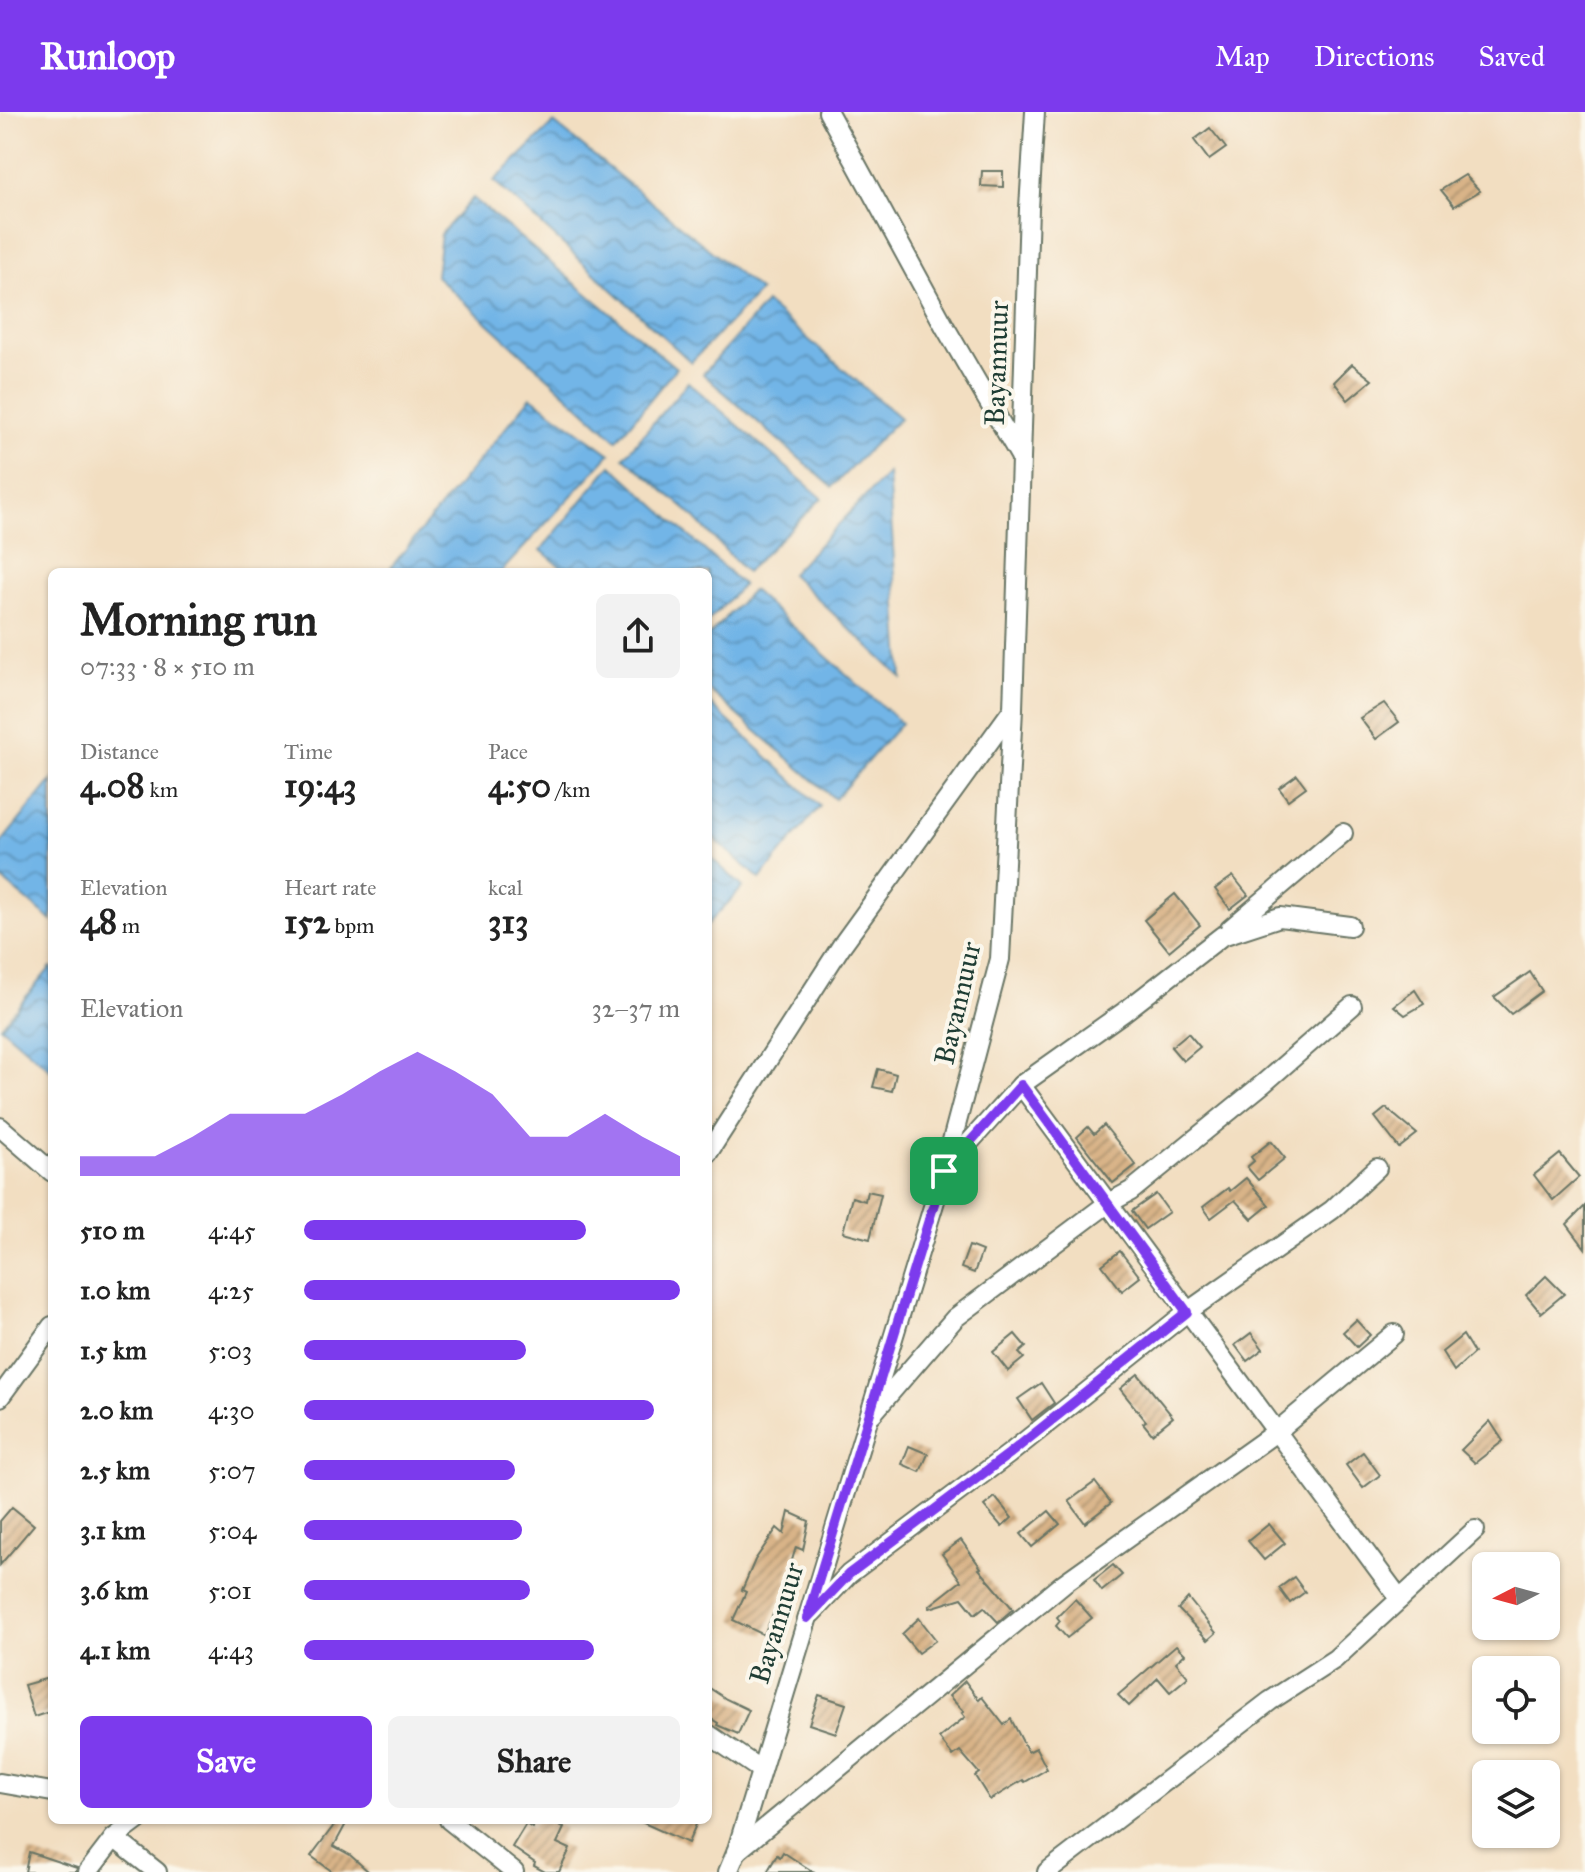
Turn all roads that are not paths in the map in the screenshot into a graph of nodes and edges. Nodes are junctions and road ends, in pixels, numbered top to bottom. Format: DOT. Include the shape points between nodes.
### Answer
graph roads {
  1 [pos="828,112"];
  2 [pos="1035,112"];
  3 [pos="1021,458"];
  4 [pos="1013,709"];
  5 [pos="1343,833"];
  6 [pos="1350,926"];
  7 [pos="1222,936"];
  8 [pos="1352,1006"];
  9 [pos="1021,1085"];
  10 [pos="0,1127"];
  11 [pos="712,1147"];
  12 [pos="1377,1168"];
  13 [pos="48,1169"];
  14 [pos="944,1171"];
  15 [pos="1107,1204"];
  16 [pos="1187,1312"];
  17 [pos="48,1331"];
  18 [pos="1394,1334"];
  19 [pos="0,1397"];
  20 [pos="868,1419"];
  21 [pos="1276,1432"];
  22 [pos="1475,1530"];
  23 [pos="1400,1599"];
  24 [pos="807,1618"];
  25 [pos="712,1737"];
  26 [pos="761,1770"];
  27 [pos="0,1783"];
  28 [pos="48,1791"];
  29 [pos="133,1824"];
  30 [pos="454,1824"];
  31 [pos="114,1838"];
  32 [pos="736,1853"];
  33 [pos="88,1872"];
  34 [pos="157,1872"];
  35 [pos="514,1872"];
  36 [pos="728,1872"];
  37 [pos="1047,1872"];
  1 -- 3 [label="street"];
  2 -- 3 [label="street, Bayannuur"];
  3 -- 4 [label="street, Bayannuur"];
  4 -- 11 [label="street" via="842,945"];
  4 -- 14 [label="street, Bayannuur" via="1000,959"];
  5 -- 7 [label="street"];
  6 -- 7 [label="street" via="1280,917"];
  7 -- 9 [label="street"];
  8 -- 15 [label="street" via="1131,1191"];
  9 -- 14 [label="street"];
  9 -- 15 [label="street"];
  10 -- 13 [label="street"];
  12 -- 16 [label="street" via="1332,1210"];
  14 -- 20 [label="street, Bayannuur"];
  15 -- 16 [label="street"];
  15 -- 20 [label="street" via="955,1318"];
  16 -- 21 [label="street"];
  16 -- 24 [label="street" via="849,1574"];
  17 -- 19 [label="street"];
  18 -- 21 [label="street"];
  20 -- 24 [label="street, Bayannuur"];
  21 -- 23 [label="street"];
  21 -- 32 [label="street" via="1064,1583"];
  22 -- 23 [label="street"];
  23 -- 37 [label="street" via="1335,1659 1270,1701"];
  24 -- 26 [label="street, Bayannuur"];
  25 -- 26 [label="street"];
  26 -- 32 [label="street, Bayannuur"];
  27 -- 28 [label="street"];
  29 -- 31 [label="street"];
  30 -- 35 [label="street"];
  31 -- 33 [label="street"];
  31 -- 34 [label="street"];
  32 -- 36 [label="street, Bayannuur"];
}
